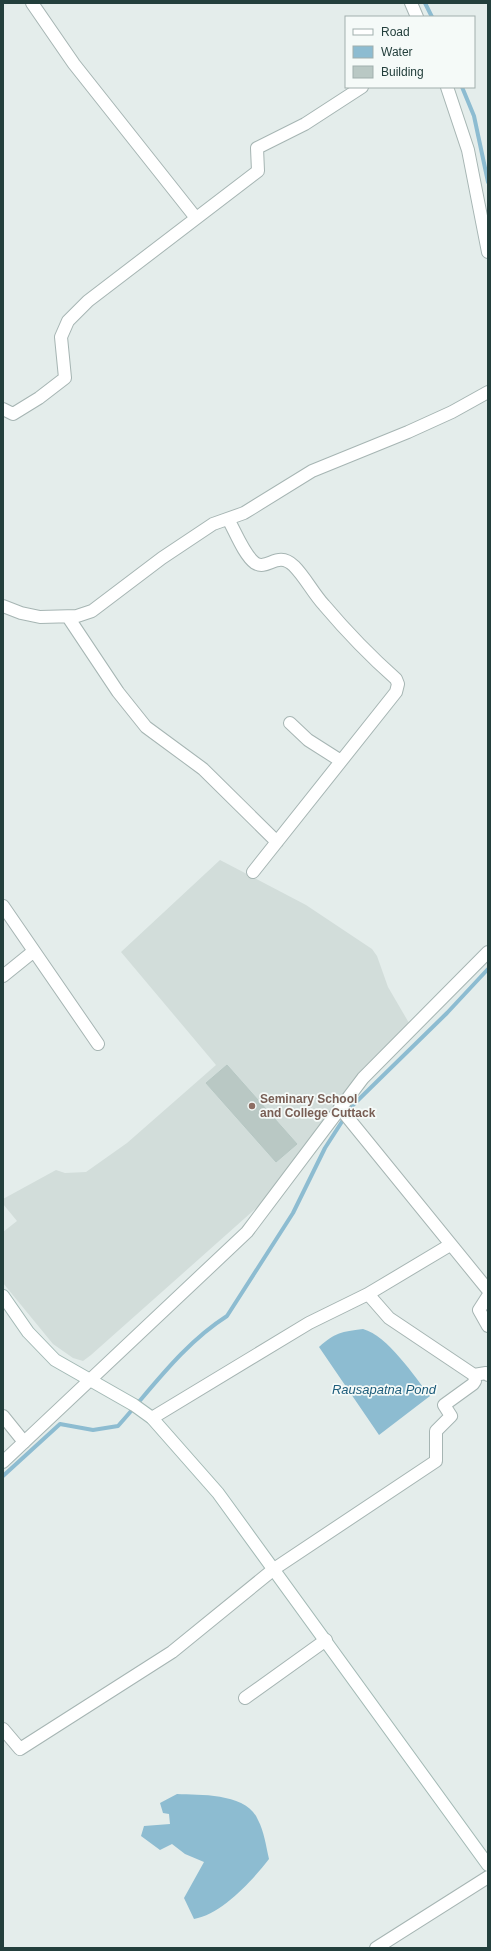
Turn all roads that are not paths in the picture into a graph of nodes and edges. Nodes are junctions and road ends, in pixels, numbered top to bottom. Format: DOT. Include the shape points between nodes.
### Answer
graph roads {
  1 [pos="32,3"];
  2 [pos="411,3"];
  3 [pos="418,16"];
  4 [pos="360,88"];
  5 [pos="448,88"];
  6 [pos="196,218"];
  7 [pos="488,252"];
  8 [pos="488,392"];
  9 [pos="3,410"];
  10 [pos="228,519"];
  11 [pos="3,606"];
  12 [pos="68,617"];
  13 [pos="290,723"];
  14 [pos="341,761"];
  15 [pos="277,842"];
  16 [pos="253,872"];
  17 [pos="3,906"];
  18 [pos="34,952"];
  19 [pos="488,952"];
  20 [pos="3,976"];
  21 [pos="98,1044"];
  22 [pos="340,1108"];
  23 [pos="450,1245"];
  24 [pos="488,1290"];
  25 [pos="368,1294"];
  26 [pos="3,1296"];
  27 [pos="488,1296"];
  28 [pos="488,1326"];
  29 [pos="474,1375"];
  30 [pos="488,1375"];
  31 [pos="90,1380"];
  32 [pos="3,1416"];
  33 [pos="152,1418"];
  34 [pos="24,1442"];
  35 [pos="3,1462"];
  36 [pos="274,1569"];
  37 [pos="326,1640"];
  38 [pos="245,1698"];
  39 [pos="3,1730"];
  40 [pos="488,1865"];
  41 [pos="488,1877"];
  42 [pos="376,1948"];
  1 -- 6 [label="street" via="74,64"];
  2 -- 3 [label="street"];
  4 -- 6 [label="street" via="305,124 257,148 258,171"];
  5 -- 7 [label="street" via="468,150"];
  6 -- 9 [label="street" via="88,301 68,321 61,338 65,378 13,414"];
  8 -- 10 [label="street" via="408,432 312,471 258,505"];
  10 -- 12 [label="street" via="213,524 187,541 92,611"];
  10 -- 14 [label="street" via="248,556 256,563 264,564 285,559 295,567 344,629 396,679 396,692"];
  11 -- 12 [label="street" via="40,617"];
  12 -- 15 [label="street" via="118,692 146,727 203,769"];
  13 -- 14 [label="street" via="308,740"];
  14 -- 15 [label="street"];
  15 -- 16 [label="street"];
  17 -- 18 [label="street"];
  18 -- 20 [label="street"];
  18 -- 21 [label="street"];
  19 -- 22 [label="street" via="363,1078"];
  22 -- 23 [label="street"];
  22 -- 31 [label="street" via="247,1232"];
  23 -- 24 [label="street"];
  23 -- 25 [label="street"];
  25 -- 29 [label="street" via="389,1318"];
  25 -- 33 [label="street" via="308,1323"];
  26 -- 31 [label="street" via="28,1332 55,1360"];
  27 -- 28 [label="street" via="479,1310"];
  29 -- 30 [label="street"];
  29 -- 36 [label="street" via="473,1384 444,1405 451,1416 436,1431 436,1461"];
  31 -- 33 [label="street"];
  31 -- 34 [label="street"];
  32 -- 34 [label="street"];
  33 -- 36 [label="street" via="218,1493"];
  34 -- 35 [label="street"];
  36 -- 37 [label="street"];
  36 -- 39 [label="street" via="172,1652 20,1749"];
  37 -- 38 [label="street"];
  37 -- 40 [label="street"];
  41 -- 42 [label="street"];
}
